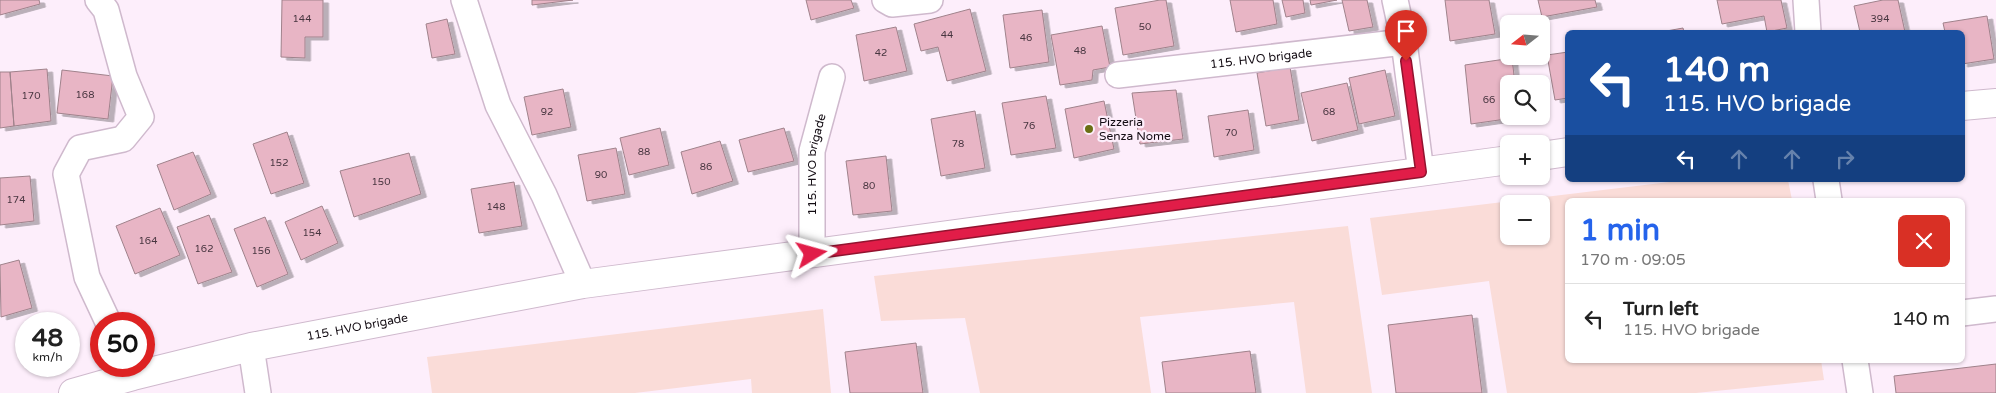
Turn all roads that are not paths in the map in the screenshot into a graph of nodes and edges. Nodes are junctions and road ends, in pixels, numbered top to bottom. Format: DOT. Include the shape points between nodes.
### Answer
graph roads {
  1 [pos="98,0"];
  2 [pos="464,0"];
  3 [pos="885,0"];
  4 [pos="930,0"];
  5 [pos="1395,0"];
  6 [pos="1806,0"];
  7 [pos="1808,30"];
  8 [pos="1404,42"];
  9 [pos="1118,75"];
  10 [pos="832,76"];
  11 [pos="1996,103"];
  12 [pos="1965,106"];
  13 [pos="1565,152"];
  14 [pos="1550,155"];
  15 [pos="1500,161"];
  16 [pos="1421,172"];
  17 [pos="1826,182"];
  18 [pos="1830,198"];
  19 [pos="812,254"];
  20 [pos="583,284"];
  21 [pos="1996,309"];
  22 [pos="104,312"];
  23 [pos="1965,313"];
  24 [pos="251,347"];
  25 [pos="1855,363"];
  26 [pos="155,366"];
  27 [pos="114,377"];
  28 [pos="73,393"];
  29 [pos="258,393"];
  30 [pos="1860,393"];
  1 -- 22 [label="street" via="106,10 124,76 141,117 123,139 80,148 66,174 87,276"];
  2 -- 20 [label="street" via="498,105 544,195"];
  3 -- 4 [label="street" via="892,4"];
  5 -- 8 [label="street"];
  6 -- 7 [label="street"];
  8 -- 9 [label="street, 115. HVO brigade"];
  8 -- 16 [label="street"];
  10 -- 19 [label="street, 115. HVO brigade" via="812,151"];
  11 -- 12 [label="main road"];
  13 -- 14 [label="main road"];
  15 -- 16 [label="main road, 115. HVO brigade"];
  16 -- 19 [label="main road, 115. HVO brigade"];
  17 -- 18 [label="street"];
  19 -- 20 [label="main road, 115. HVO brigade"];
  20 -- 24 [label="main road, 115. HVO brigade"];
  21 -- 23 [label="street"];
  24 -- 26 [label="main road, 115. HVO brigade"];
  24 -- 29 [label="street"];
  25 -- 30 [label="street"];
  27 -- 28 [label="main road, 115. HVO brigade"];
}
